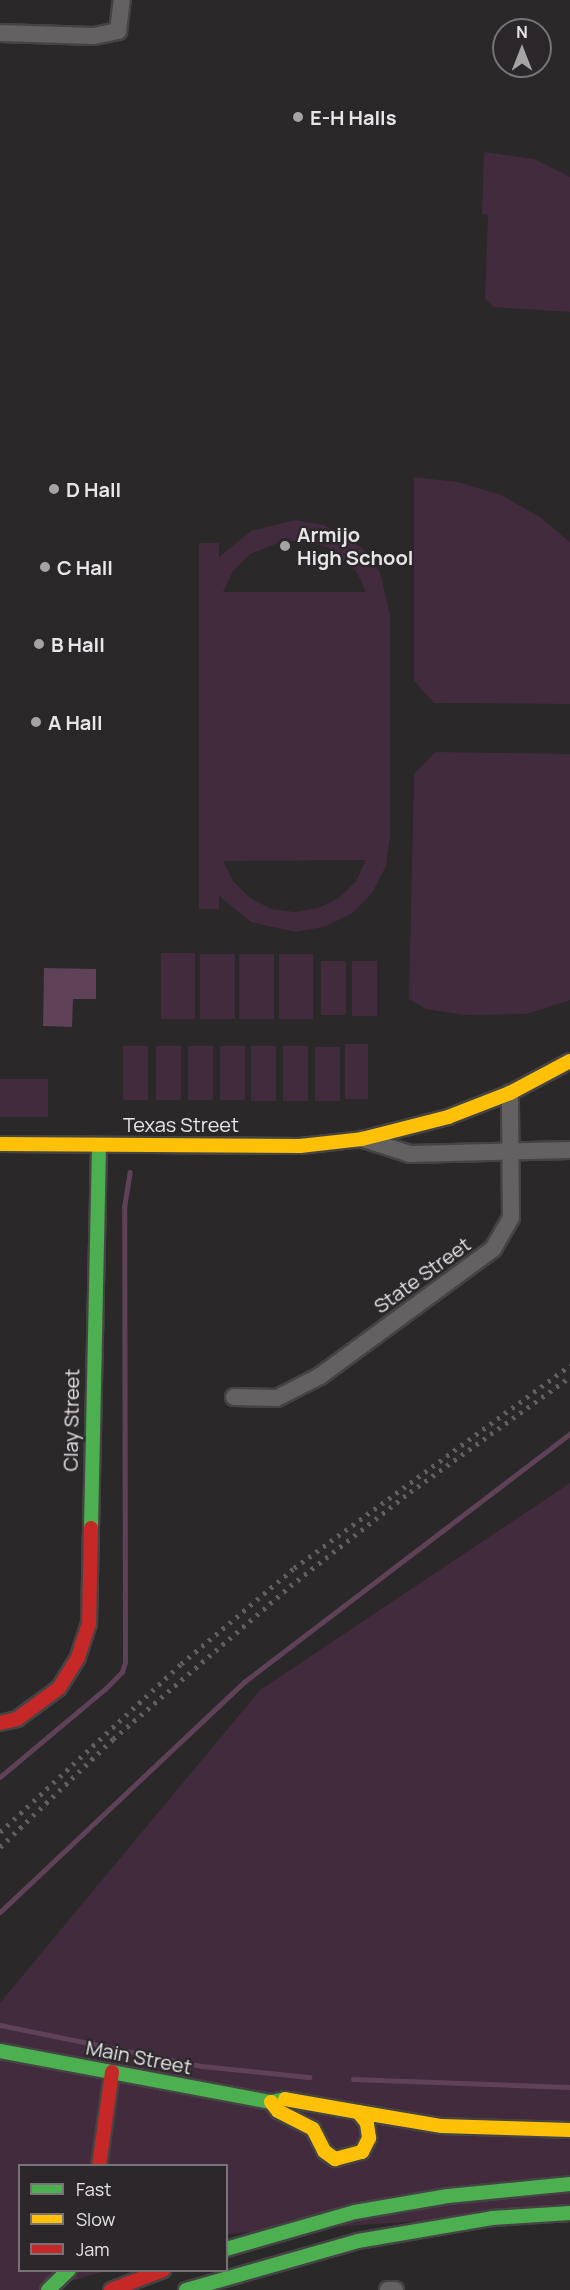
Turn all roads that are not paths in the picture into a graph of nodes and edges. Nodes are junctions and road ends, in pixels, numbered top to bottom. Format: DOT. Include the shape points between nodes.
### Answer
graph roads {
  1 [pos="122,0"];
  2 [pos="0,33"];
  3 [pos="570,1061"];
  4 [pos="510,1093"];
  5 [pos="362,1139"];
  6 [pos="0,1144"];
  7 [pos="99,1145"];
  8 [pos="570,1150"];
  9 [pos="512,1151"];
  10 [pos="234,1397"];
  11 [pos="0,1723"];
  12 [pos="0,2051"];
  13 [pos="112,2072"];
  14 [pos="271,2102"];
  15 [pos="358,2112"];
  16 [pos="570,2130"];
  17 [pos="99,2164"];
  18 [pos="570,2184"];
  19 [pos="570,2213"];
  20 [pos="228,2248"];
  21 [pos="68,2272"];
  22 [pos="160,2272"];
  23 [pos="200,2287"];
  24 [pos="48,2290"];
  25 [pos="111,2290"];
  26 [pos="186,2290"];
  27 [pos="388,2290"];
  28 [pos="395,2290"];
  1 -- 2 [label="street" via="118,31 94,36"];
  3 -- 4 [label="main road, Texas Street"];
  4 -- 5 [label="main road, Texas Street" via="448,1117"];
  4 -- 9 [label="street, State Street"];
  5 -- 7 [label="main road, Texas Street" via="300,1146"];
  5 -- 9 [label="street, Texas Street" via="410,1154"];
  6 -- 7 [label="main road, Texas Street"];
  7 -- 11 [label="main road, Clay Street" via="89,1624 78,1657 59,1688 17,1719"];
  8 -- 9 [label="street, Texas Street"];
  9 -- 10 [label="street, State Street" via="511,1218 493,1249 320,1376 277,1398"];
  12 -- 13 [label="main road, Main Street"];
  13 -- 14 [label="main road, Main Street"];
  13 -- 17 [label="main road"];
  14 -- 15 [label="main road, Main Street" via="281,2098"];
  14 -- 15 [label="main road, Main Street" via="278,2111 313,2129 324,2151 335,2159 362,2152 369,2138 367,2123"];
  15 -- 16 [label="main road" via="442,2126"];
  18 -- 20 [label="main road" via="448,2196 356,2212"];
  19 -- 23 [label="main road" via="492,2218 381,2236 292,2257"];
  21 -- 24 [label="main road"];
  22 -- 25 [label="main road"];
  23 -- 26 [label="main road"];
  27 -- 28 [label="street"];
}
